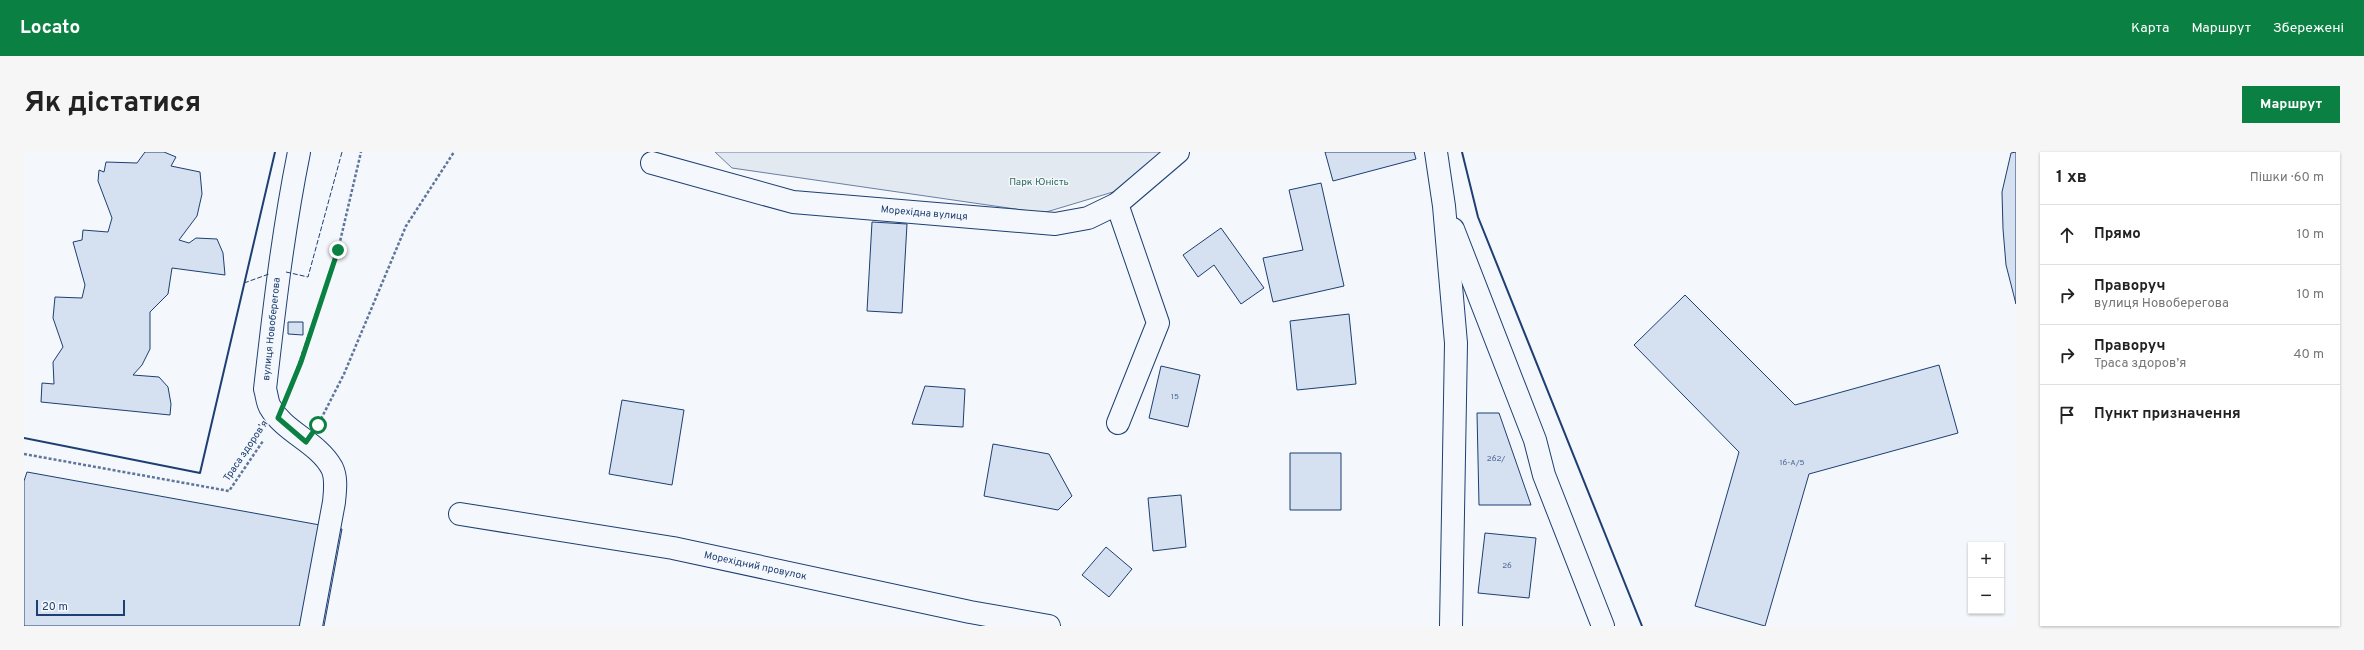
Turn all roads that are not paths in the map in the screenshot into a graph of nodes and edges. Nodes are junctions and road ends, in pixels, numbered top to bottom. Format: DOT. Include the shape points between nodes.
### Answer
graph roads {
  1 [pos="299,152"];
  2 [pos="1178,152"];
  3 [pos="1436,152"];
  4 [pos="652,163"];
  5 [pos="1117,204"];
  6 [pos="1444,206"];
  7 [pos="1118,423"];
  8 [pos="1535,440"];
  9 [pos="460,514"];
  10 [pos="968,619"];
  11 [pos="311,626"];
  12 [pos="1049,626"];
  13 [pos="1451,626"];
  14 [pos="1604,626"];
  15 [pos="1618,626"];
  1 -- 11 [label="street, вулиця Новоберегова" via="278,271 265,389 269,406 278,418 322,454 332,469 335,484 334,502"];
  2 -- 5 [label="street, Морехідна вулиця"];
  3 -- 6 [label="street"];
  4 -- 5 [label="street, Морехідна вулиця" via="793,202 809,204 1055,224 1088,218"];
  5 -- 7 [label="street" via="1158,323"];
  6 -- 8 [label="street"];
  6 -- 13 [label="street" via="1456,343"];
  8 -- 14 [label="street" via="1544,475"];
  8 -- 15 [label="street" via="1557,474"];
  9 -- 10 [label="street, Морехідний провулок" via="673,548"];
  10 -- 12 [label="street, Морехідний провулок"];
}
